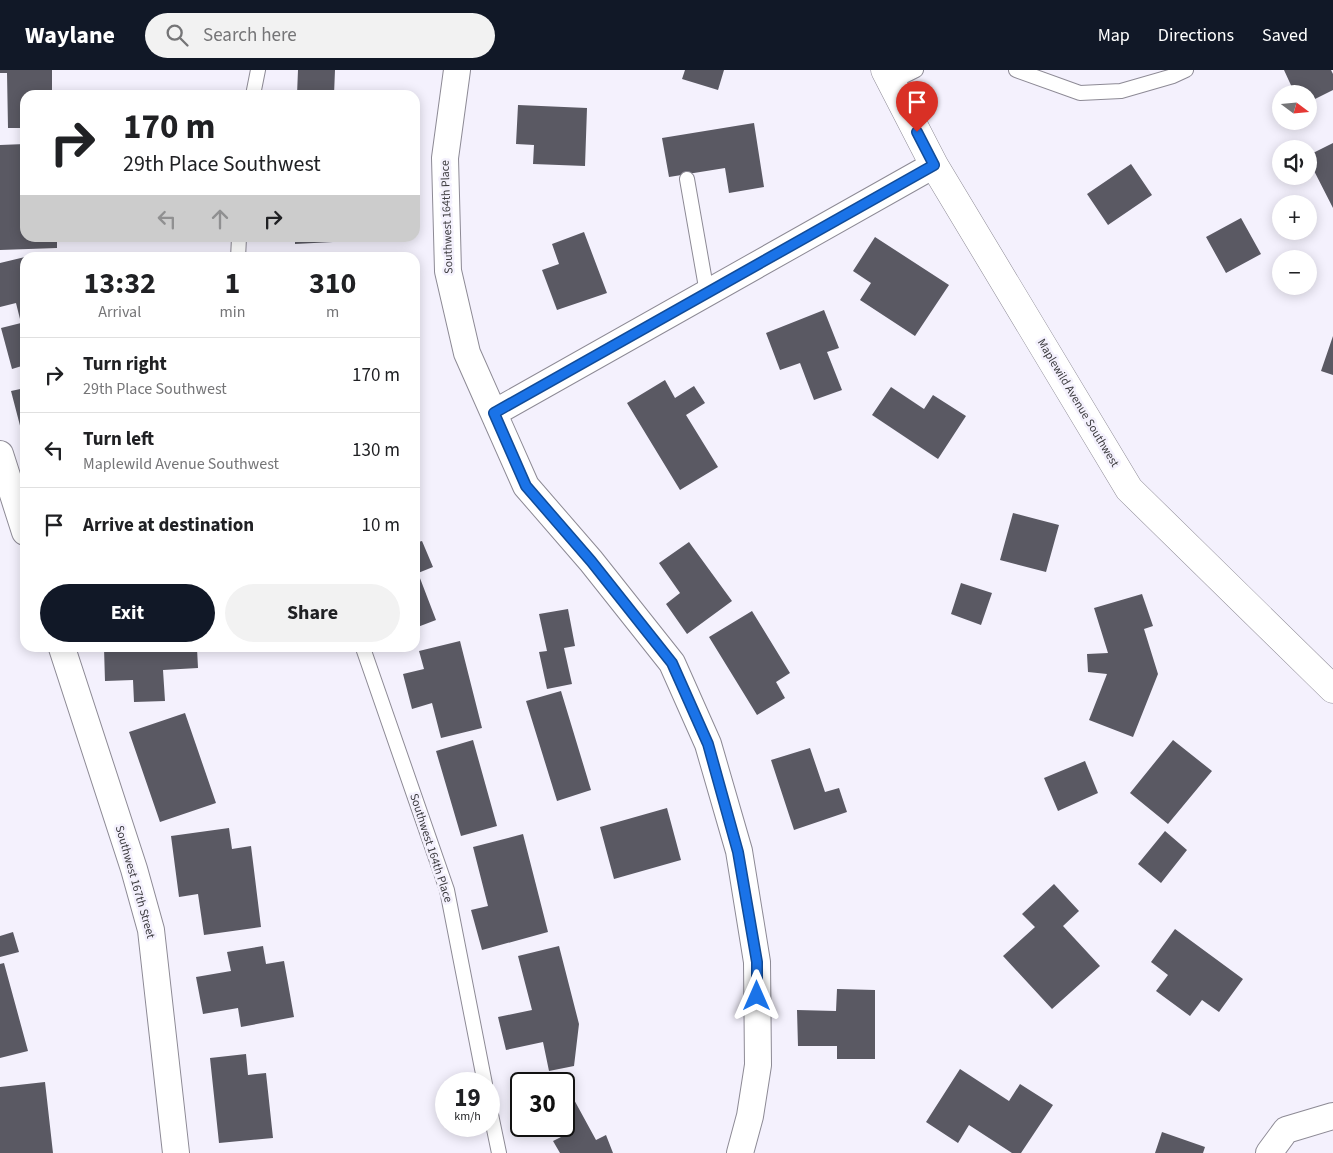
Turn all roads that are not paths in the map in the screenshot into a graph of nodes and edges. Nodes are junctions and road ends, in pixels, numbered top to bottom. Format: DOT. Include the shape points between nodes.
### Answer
graph roads {
  1 [pos="258,70"];
  2 [pos="457,70"];
  3 [pos="916,70"];
  4 [pos="1016,70"];
  5 [pos="1186,70"];
  6 [pos="888,76"];
  7 [pos="254,90"];
  8 [pos="934,165"];
  9 [pos="687,179"];
  10 [pos="707,293"];
  11 [pos="494,413"];
  12 [pos="0,454"];
  13 [pos="20,516"];
  14 [pos="63,652"];
  15 [pos="363,652"];
  16 [pos="1333,689"];
  17 [pos="483,1072"];
  18 [pos="1333,1116"];
  19 [pos="495,1137"];
  20 [pos="176,1153"];
  21 [pos="498,1153"];
  22 [pos="740,1153"];
  23 [pos="1269,1153"];
  1 -- 7 [label="lane"];
  2 -- 11 [label="street, Southwest 164th Place" via="444,158 448,271 467,352"];
  3 -- 6 [label="lane"];
  4 -- 5 [label="lane" via="1080,93 1121,91"];
  6 -- 8 [label="street, Maplewild Avenue Southwest"];
  8 -- 10 [label="street"];
  8 -- 16 [label="street, Maplewild Avenue Southwest" via="1130,489"];
  9 -- 10 [label="lane"];
  10 -- 11 [label="street"];
  11 -- 22 [label="street, Southwest 164th Place" via="526,486 672,663 708,744 738,852 757,962 758,1065"];
  12 -- 13 [label="street"];
  14 -- 20 [label="street, Southwest 167th Street" via="151,930"];
  15 -- 17 [label="lane, Southwest 164th Place" via="446,890"];
  18 -- 23 [label="street" via="1286,1130"];
  19 -- 21 [label="lane"];
}
